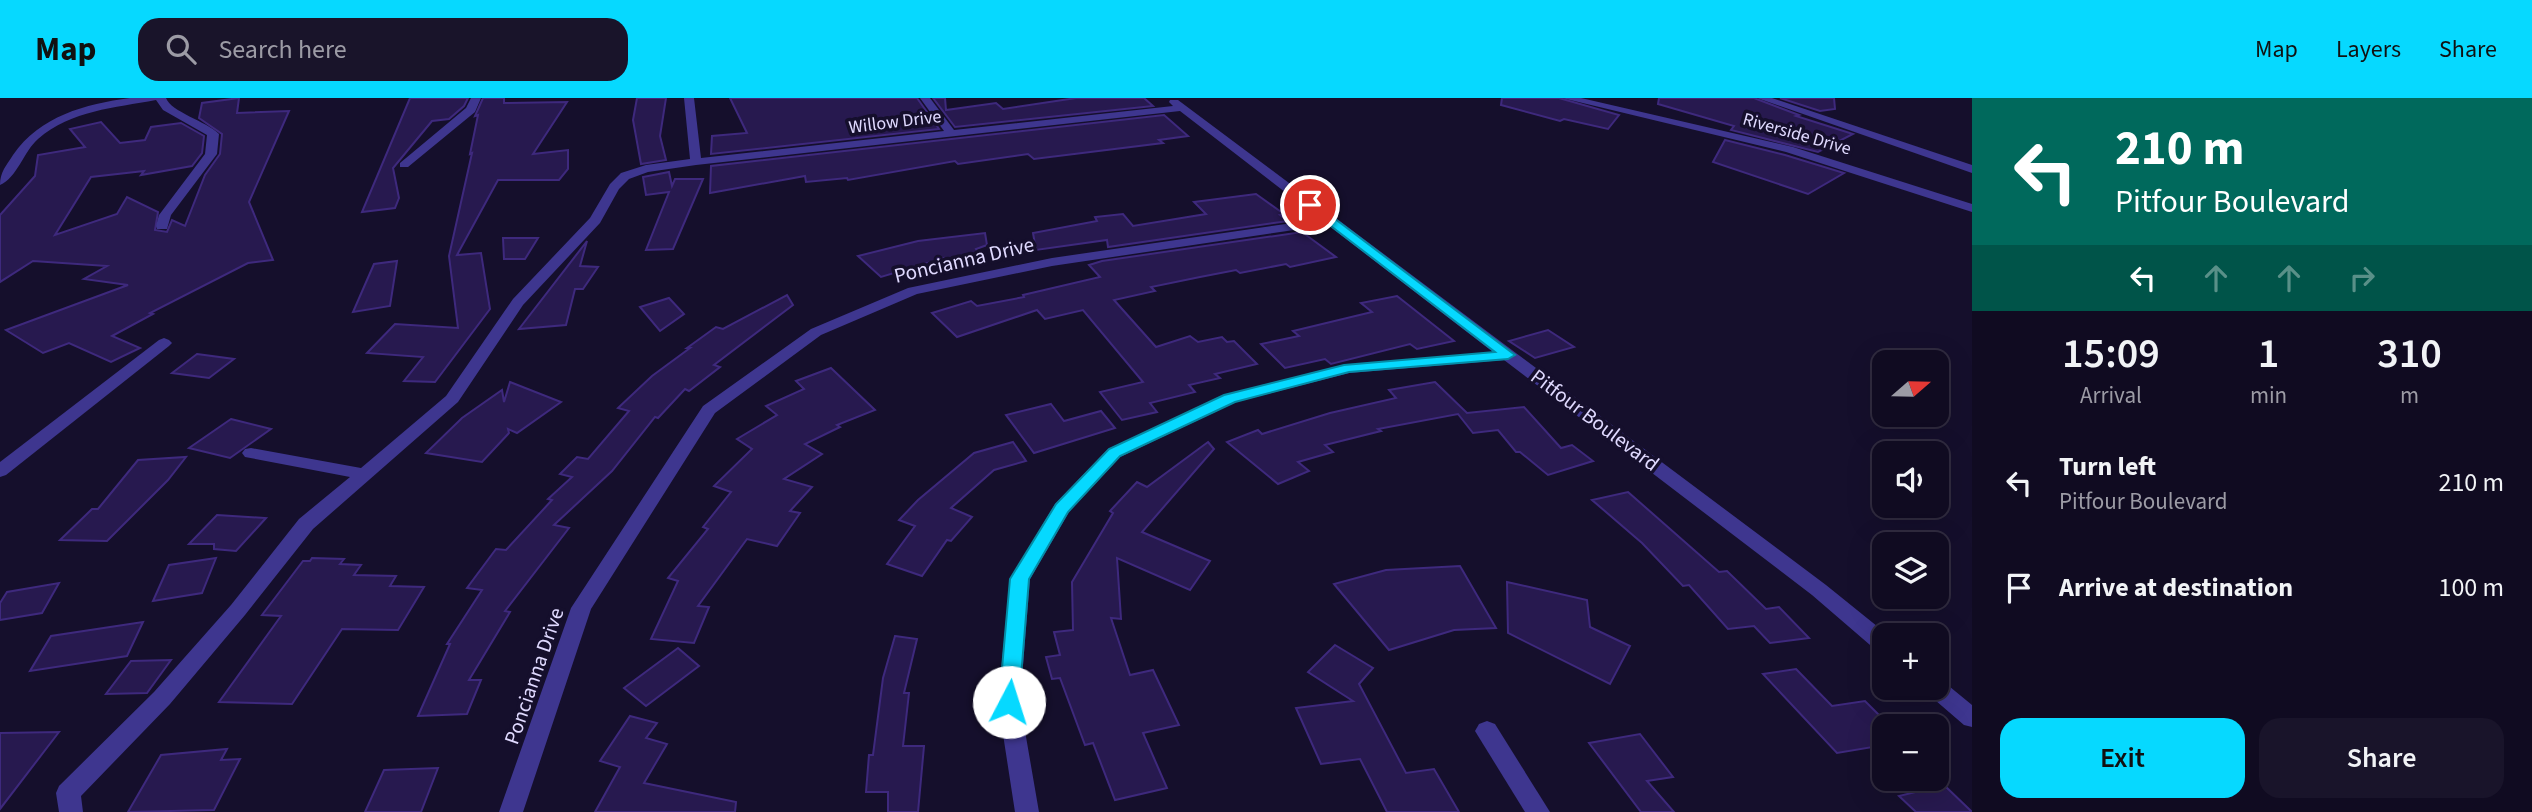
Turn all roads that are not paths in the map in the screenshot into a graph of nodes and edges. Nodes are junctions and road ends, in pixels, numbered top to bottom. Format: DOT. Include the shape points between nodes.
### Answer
graph roads {
  1 [pos="153,98"];
  2 [pos="161,98"];
  3 [pos="476,98"];
  4 [pos="689,98"];
  5 [pos="925,98"];
  6 [pos="1168,98"];
  7 [pos="1567,98"];
  8 [pos="1762,98"];
  9 [pos="1181,108"];
  10 [pos="951,133"];
  11 [pos="696,162"];
  12 [pos="404,165"];
  13 [pos="1972,169"];
  14 [pos="0,181"];
  15 [pos="1972,208"];
  16 [pos="1331,221"];
  17 [pos="162,226"];
  18 [pos="164,344"];
  19 [pos="1508,355"];
  20 [pos="251,453"];
  21 [pos="0,471"];
  22 [pos="365,474"];
  23 [pos="1872,634"];
  24 [pos="1949,699"];
  25 [pos="1972,718"];
  26 [pos="1487,731"];
  27 [pos="71,812"];
  28 [pos="511,812"];
  29 [pos="1027,812"];
  30 [pos="1538,812"];
  1 -- 14 [label="street" via="56,120 32,138"];
  2 -- 17 [label="street" via="171,111 213,134 211,154 165,215"];
  3 -- 12 [label="street" via="471,110"];
  4 -- 11 [label="street"];
  5 -- 10 [label="street"];
  6 -- 9 [label="street, Pitfour Boulevard"];
  7 -- 15 [label="street, Riverside Drive" via="1789,149"];
  8 -- 13 [label="street"];
  9 -- 10 [label="street, Willow Drive"];
  9 -- 16 [label="street, Pitfour Boulevard"];
  10 -- 11 [label="street, Willow Drive"];
  11 -- 22 [label="street, Willow Drive" via="625,176 595,220 518,302 452,399"];
  16 -- 19 [label="street, Pitfour Boulevard"];
  16 -- 28 [label="street, Poncianna Drive" via="1052,262 913,291 816,332 709,410 581,608"];
  18 -- 21 [label="street"];
  19 -- 23 [label="street, Pitfour Boulevard"];
  19 -- 29 [label="street" via="1349,368 1230,399 1114,453 1062,508 1020,579 1009,702"];
  20 -- 22 [label="street"];
  22 -- 27 [label="street, Willow Drive" via="306,524 162,698 68,793"];
  24 -- 25 [label="street"];
  26 -- 30 [label="street"];
}
